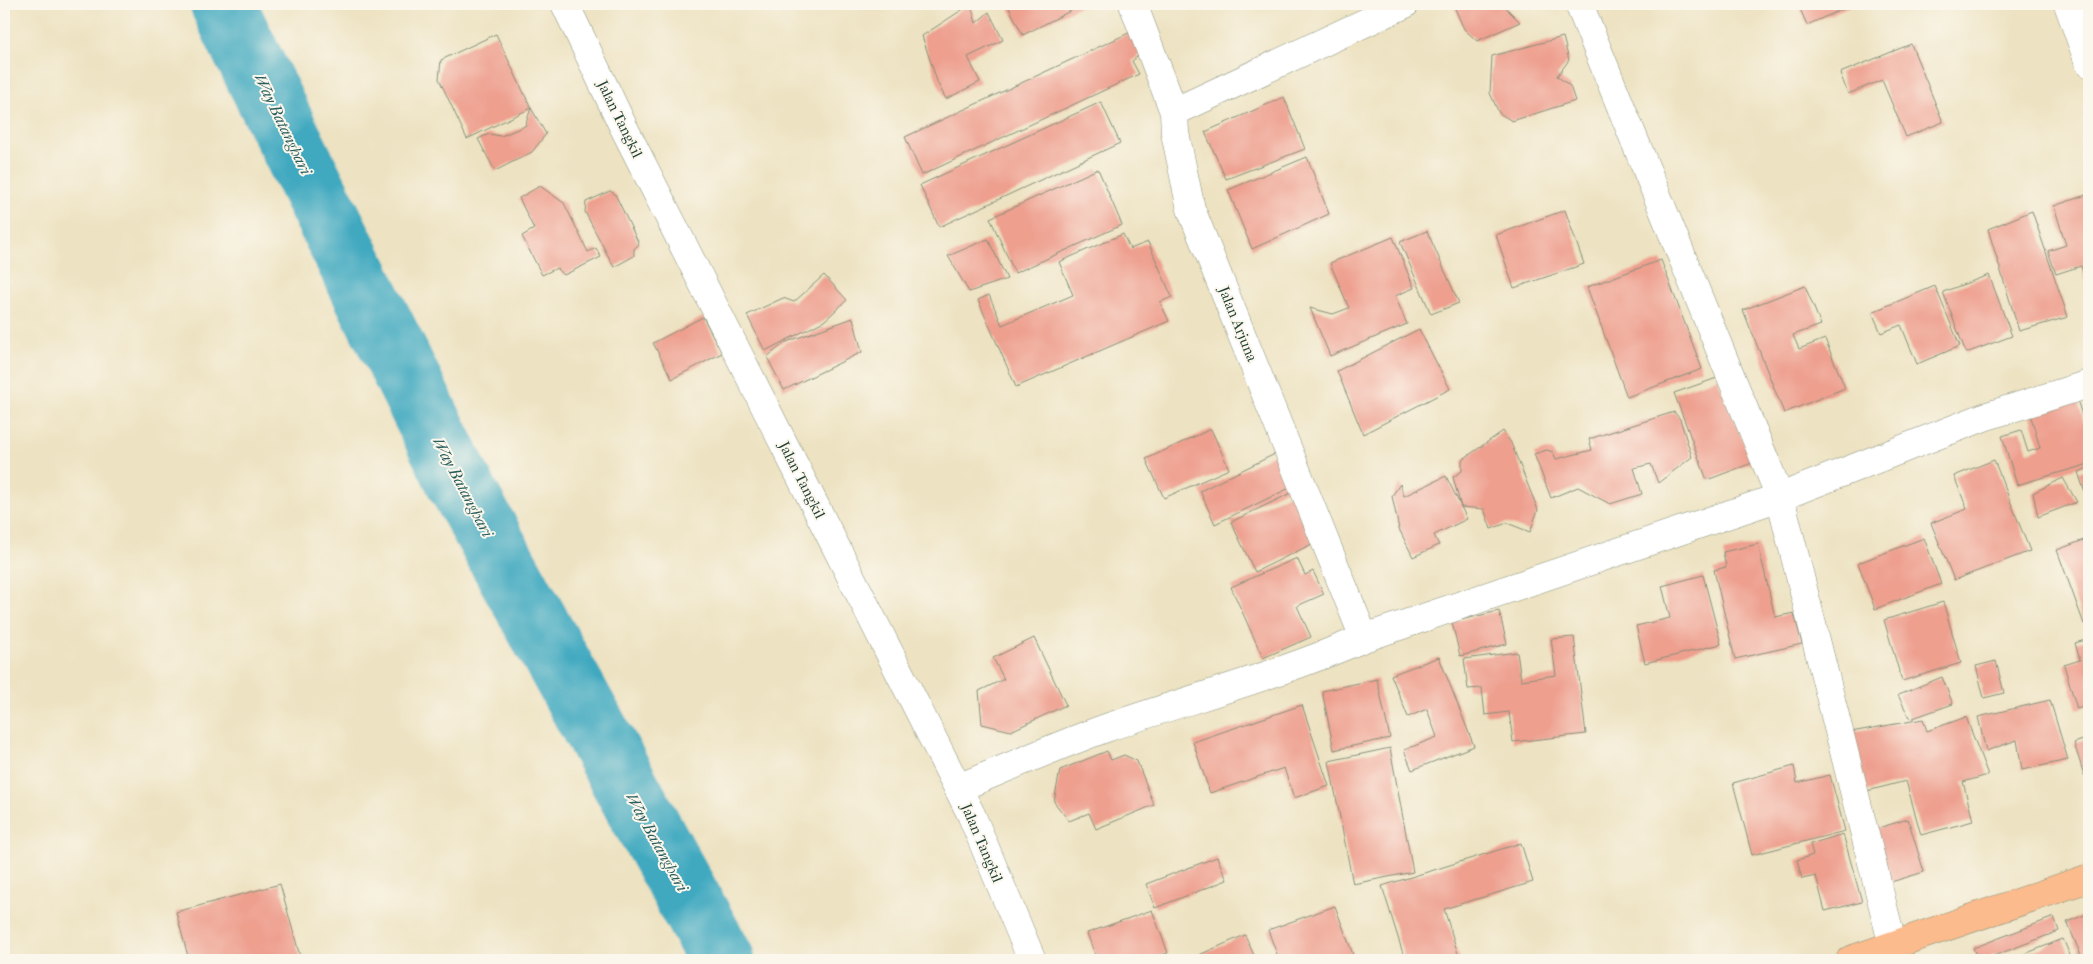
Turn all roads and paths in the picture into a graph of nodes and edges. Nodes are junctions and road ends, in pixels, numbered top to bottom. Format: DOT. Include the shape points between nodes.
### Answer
graph roads {
  1 [pos="565,4"];
  2 [pos="1133,4"];
  3 [pos="1405,4"];
  4 [pos="1579,4"];
  5 [pos="2068,4"];
  6 [pos="2089,62"];
  7 [pos="1174,112"];
  8 [pos="2089,384"];
  9 [pos="1780,497"];
  10 [pos="1364,638"];
  11 [pos="958,788"];
  12 [pos="2089,878"];
  13 [pos="1893,946"];
  14 [pos="1032,960"];
  15 [pos="1850,960"];
  1 -- 11 [label="street, Jalan Tangkil" via="627,135"];
  2 -- 7 [label="street, Jalan Arjuna"];
  3 -- 7 [label="street"];
  4 -- 9 [label="street"];
  5 -- 6 [label="street"];
  7 -- 10 [label="street, Jalan Arjuna" via="1175,133 1191,208"];
  8 -- 9 [label="street" via="1984,417"];
  9 -- 10 [label="street"];
  9 -- 13 [label="street"];
  10 -- 11 [label="street" via="1256,680 1105,729"];
  11 -- 14 [label="street, Jalan Tangkil"];
  12 -- 13 [label="main road"];
  13 -- 15 [label="main road"];
}
